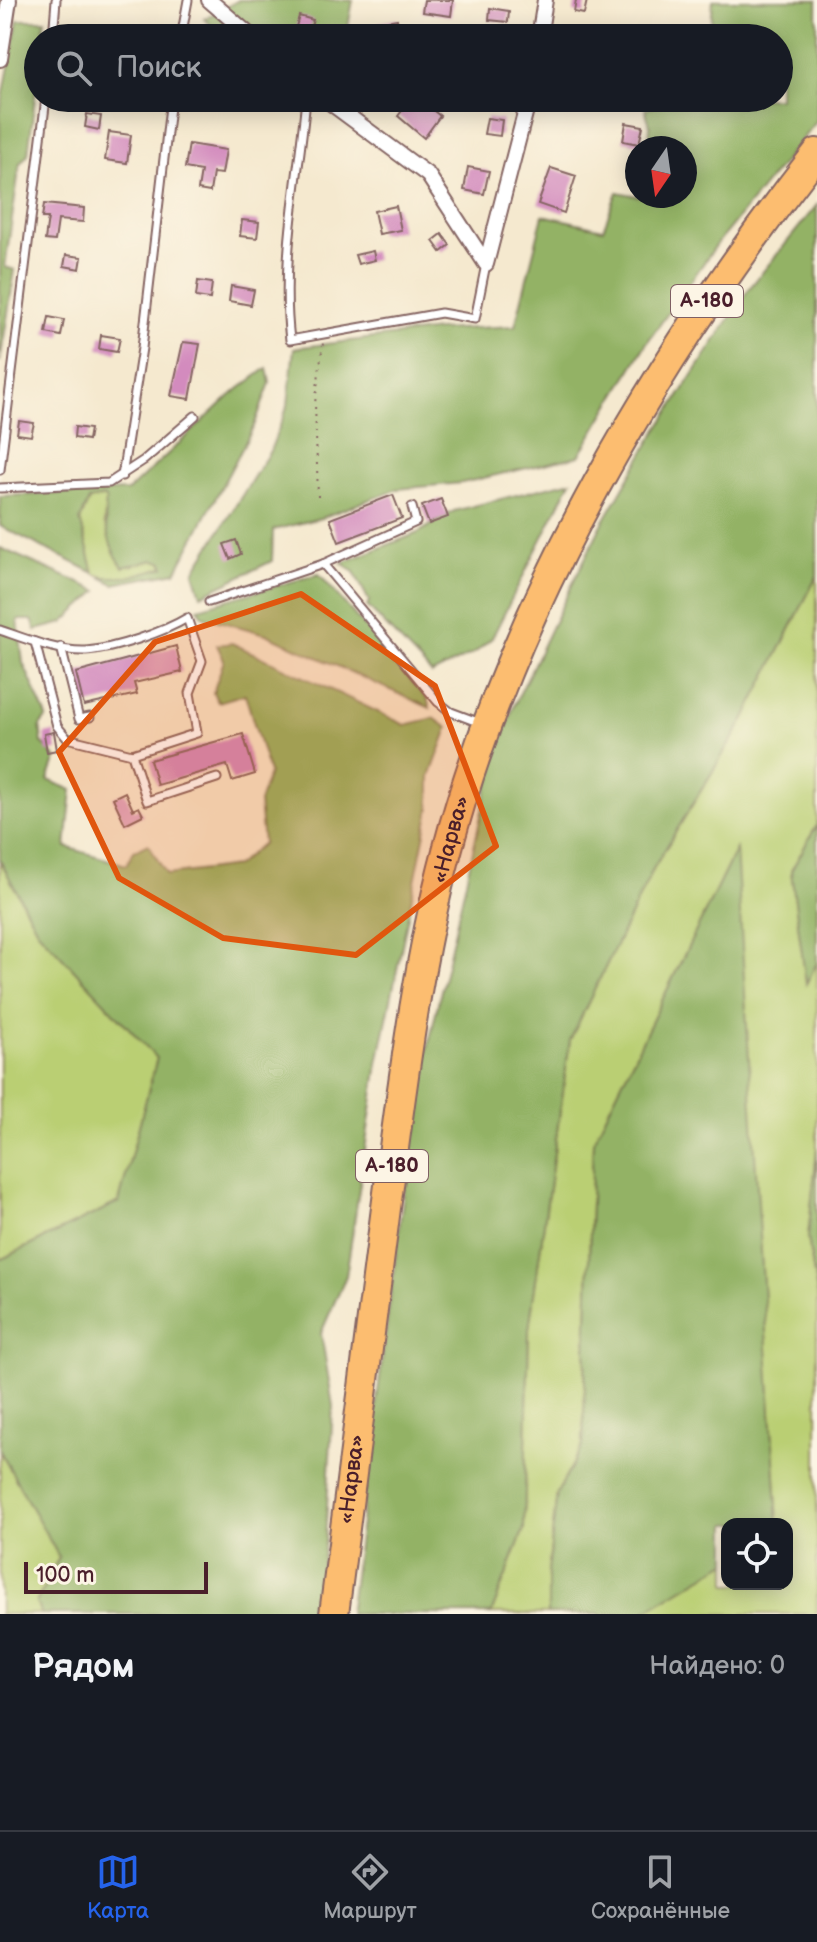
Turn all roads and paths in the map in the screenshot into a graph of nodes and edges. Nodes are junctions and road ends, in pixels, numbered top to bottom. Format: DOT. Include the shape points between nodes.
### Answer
graph roads {
  1 [pos="9,0"];
  2 [pos="56,0"];
  3 [pos="188,0"];
  4 [pos="209,0"];
  5 [pos="545,0"];
  6 [pos="54,24"];
  7 [pos="184,24"];
  8 [pos="237,24"];
  9 [pos="541,24"];
  10 [pos="0,59"];
  11 [pos="44,112"];
  12 [pos="169,112"];
  13 [pos="305,112"];
  14 [pos="343,112"];
  15 [pos="525,112"];
  16 [pos="817,153"];
  17 [pos="817,168"];
  18 [pos="486,264"];
  19 [pos="324,334"];
  20 [pos="195,416"];
  21 [pos="613,455"];
  22 [pos="0,470"];
  23 [pos="122,476"];
  24 [pos="0,488"];
  25 [pos="318,497"];
  26 [pos="412,507"];
  27 [pos="323,564"];
  28 [pos="209,602"];
  29 [pos="0,630"];
  30 [pos="35,642"];
  31 [pos="61,647"];
  32 [pos="90,717"];
  33 [pos="487,725"];
  34 [pos="132,754"];
  35 [pos="217,778"];
  36 [pos="334,1614"];
  1 -- 10 [label="street"];
  2 -- 6 [label="lane"];
  3 -- 7 [label="lane"];
  4 -- 8 [label="street"];
  5 -- 9 [label="street"];
  11 -- 22 [label="lane"];
  12 -- 23 [label="lane"];
  13 -- 19 [label="lane" via="286,252 286,309 290,340"];
  14 -- 18 [label="street" via="428,175"];
  15 -- 18 [label="street"];
  16 -- 21 [label="highway, «Нарва» / А-180" via="695,318"];
  17 -- 21 [label="highway" via="732,278"];
  18 -- 19 [label="lane" via="475,319 441,313"];
  19 -- 25 [label="path" via="315,403"];
  20 -- 23 [label="lane"];
  21 -- 33 [label="highway, «Нарва» / А-180" via="561,555"];
  23 -- 24 [label="lane" via="89,486"];
  26 -- 27 [label="lane" via="416,522"];
  27 -- 28 [label="lane"];
  27 -- 33 [label="lane" via="438,702"];
  29 -- 30 [label="lane"];
  30 -- 31 [label="lane"];
  30 -- 34 [label="lane" via="57,726 67,738"];
  31 -- 32 [label="lane" via="79,719"];
  31 -- 34 [label="lane" via="85,651 170,629 187,618 202,661 190,693 197,733"];
  33 -- 36 [label="highway, «Нарва» / А-180" via="447,852 425,947"];
  34 -- 35 [label="lane" via="147,801"];
}
